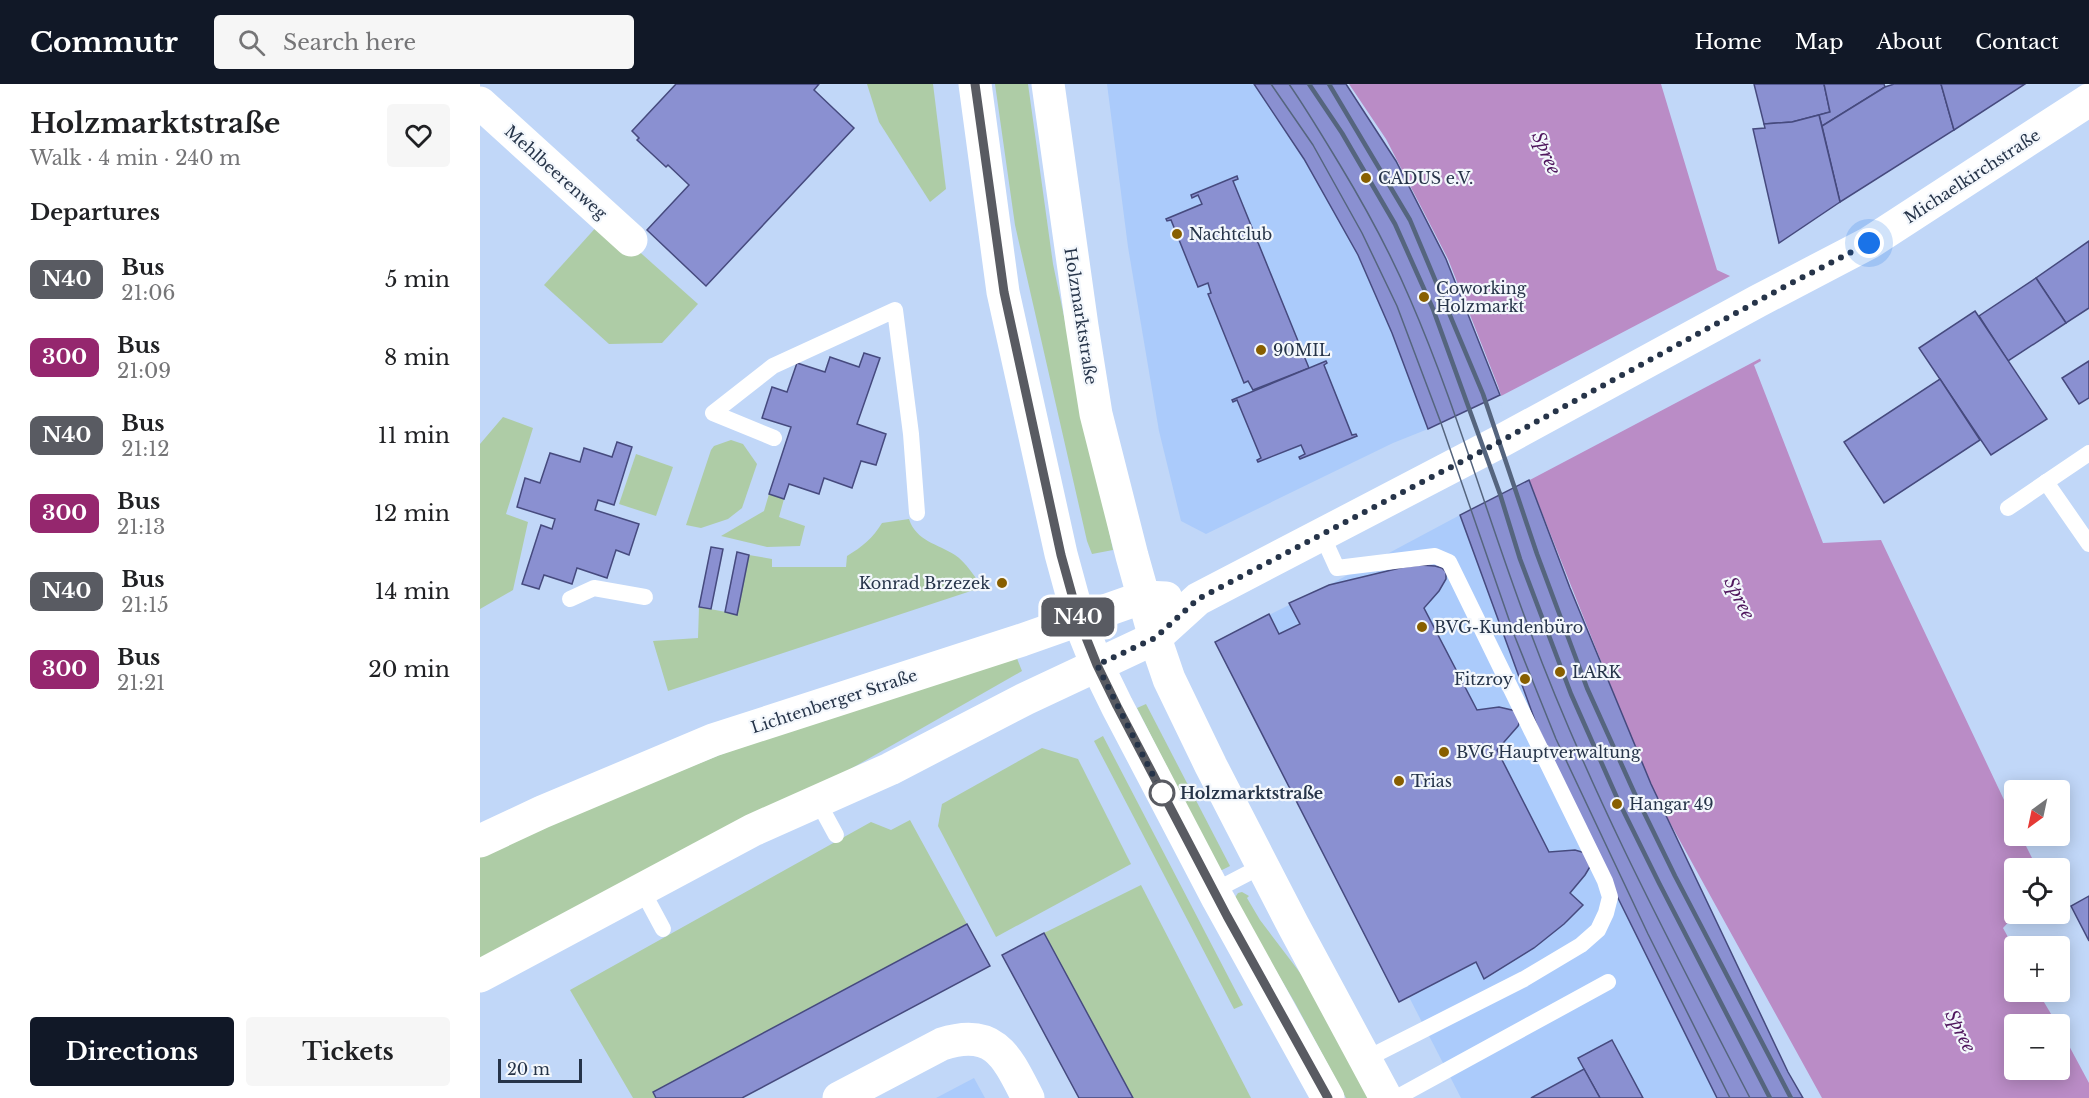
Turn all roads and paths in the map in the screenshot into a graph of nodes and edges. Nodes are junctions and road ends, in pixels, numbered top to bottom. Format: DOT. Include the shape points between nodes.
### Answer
graph roads {
  1 [pos="975,84"];
  2 [pos="1048,84"];
  3 [pos="2089,100"];
  4 [pos="480,103"];
  5 [pos="631,240"];
  6 [pos="774,438"];
  7 [pos="2089,453"];
  8 [pos="2046,482"];
  9 [pos="2008,508"];
  10 [pos="917,513"];
  11 [pos="1322,536"];
  12 [pos="2089,544"];
  13 [pos="645,597"];
  14 [pos="1144,597"];
  15 [pos="570,599"];
  16 [pos="1198,599"];
  17 [pos="1079,620"];
  18 [pos="1155,638"];
  19 [pos="1097,665"];
  20 [pos="818,802"];
  21 [pos="836,836"];
  22 [pos="480,841"];
  23 [pos="1262,866"];
  24 [pos="642,890"];
  25 [pos="1214,891"];
  26 [pos="663,929"];
  27 [pos="480,976"];
  28 [pos="1608,982"];
  29 [pos="1366,1059"];
  30 [pos="839,1098"];
  31 [pos="1028,1098"];
  32 [pos="1328,1098"];
  33 [pos="1386,1098"];
  34 [pos="1396,1098"];
  1 -- 17 [label="main road" via="1004,292 1061,555"];
  2 -- 14 [label="main road, Holzmarktstraße" via="1096,414"];
  3 -- 11 [label="main road, Michaelkirchstraße" via="1869,243"];
  4 -- 5 [label="main road, Mehlbeerenweg"];
  6 -- 10 [label="lane" via="713,413 773,366 895,310"];
  7 -- 8 [label="lane"];
  8 -- 9 [label="lane"];
  8 -- 12 [label="lane"];
  11 -- 16 [label="main road, Michaelkirchstraße"];
  11 -- 29 [label="lane" via="1337,568 1435,556 1449,562 1610,897 1598,930 1581,945 1524,979"];
  13 -- 15 [label="lane" via="594,588"];
  14 -- 16 [label="main road, Lichtenberger Straße"];
  14 -- 17 [label="main road, Lichtenberger Straße"];
  14 -- 18 [label="main road, Holzmarktstraße"];
  16 -- 18 [label="main road"];
  17 -- 19 [label="main road"];
  17 -- 22 [label="main road, Lichtenberger Straße" via="712,740"];
  18 -- 19 [label="main road"];
  18 -- 23 [label="main road, Holzmarktstraße" via="1169,679"];
  19 -- 20 [label="main road"];
  19 -- 25 [label="main road"];
  20 -- 21 [label="lane"];
  20 -- 24 [label="main road" via="753,830"];
  23 -- 25 [label="lane"];
  23 -- 29 [label="main road, Holzmarktstraße"];
  24 -- 26 [label="lane"];
  24 -- 27 [label="main road"];
  25 -- 32 [label="main road"];
  28 -- 34 [label="lane"];
  29 -- 33 [label="main road, Holzmarktstraße"];
  30 -- 31 [label="main road" via="957,1039 976,1039 994,1046 1009,1061"];
}
